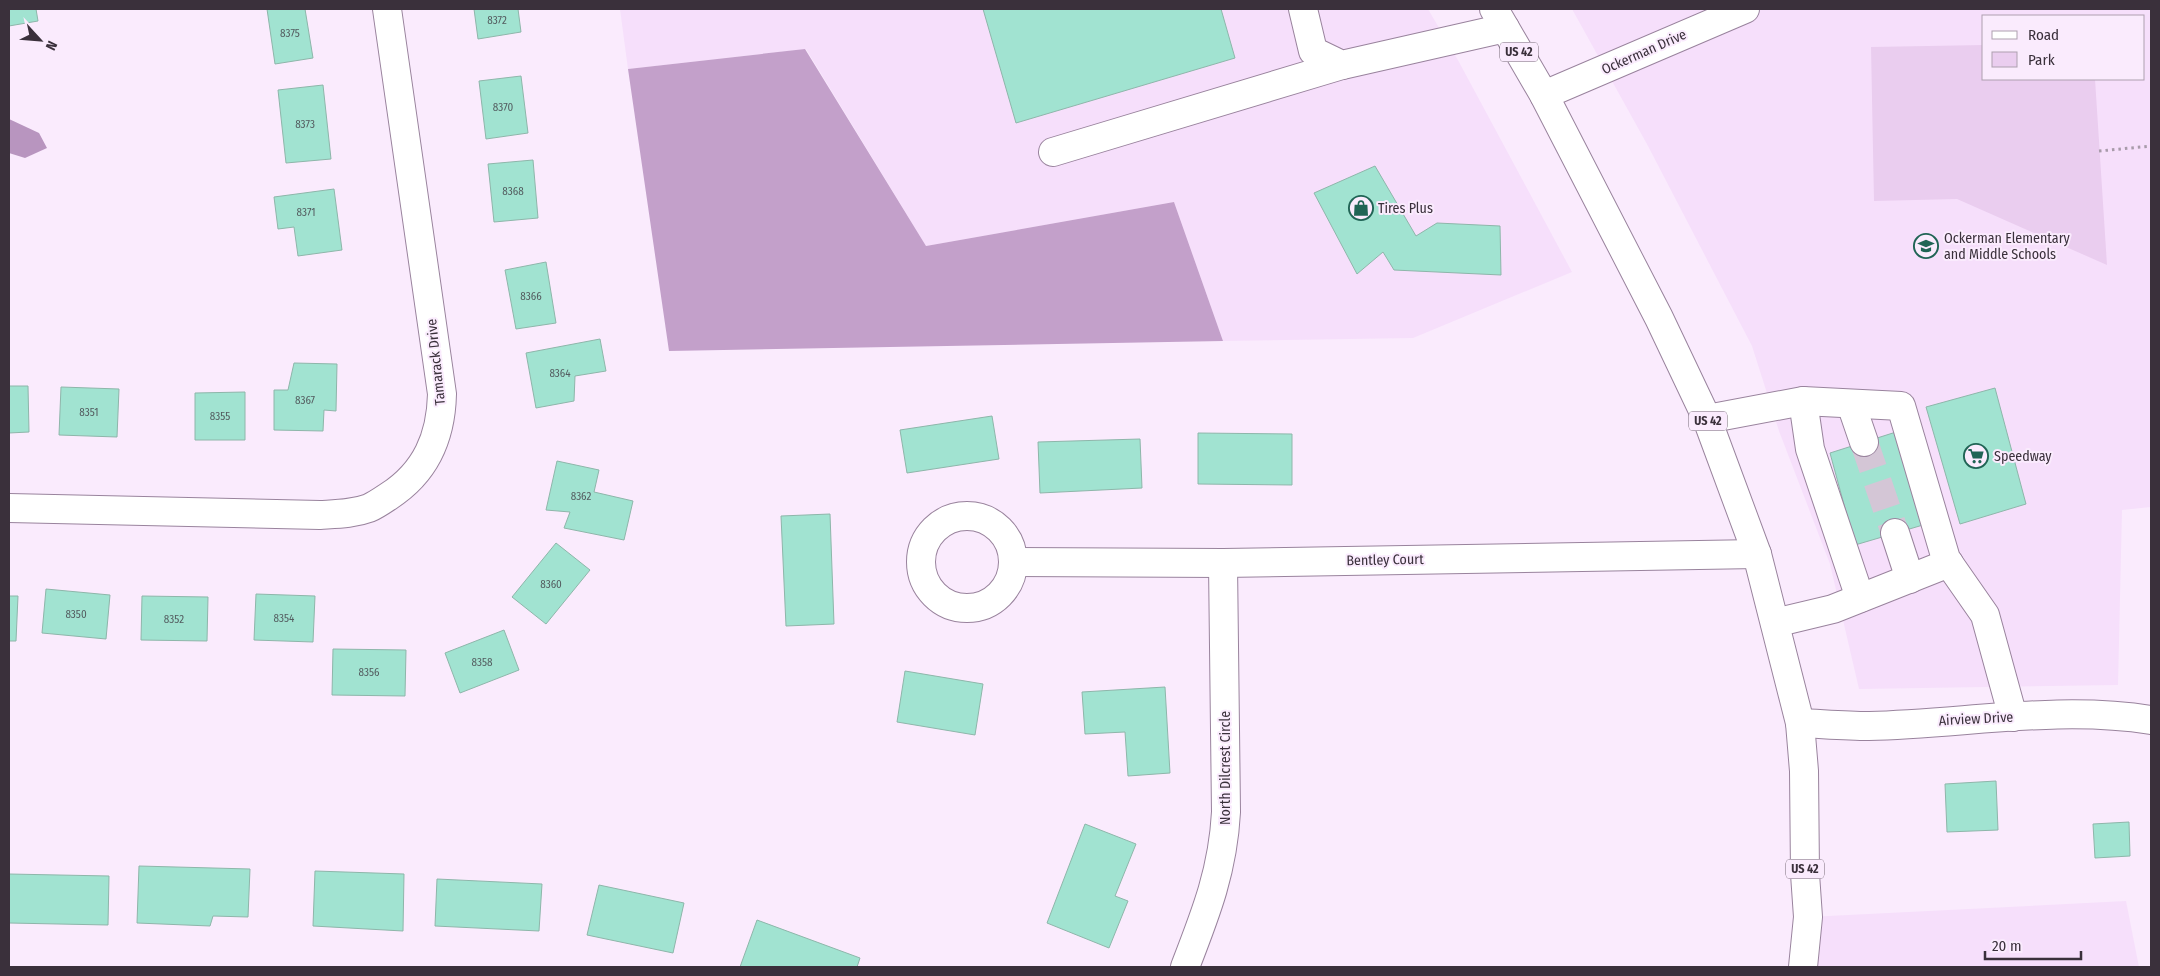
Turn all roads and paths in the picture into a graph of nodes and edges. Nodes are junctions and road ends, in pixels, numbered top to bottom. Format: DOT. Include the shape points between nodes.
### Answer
graph roads {
  1 [pos="387,9"];
  2 [pos="1303,9"];
  3 [pos="1745,9"];
  4 [pos="1500,18"];
  5 [pos="1342,65"];
  6 [pos="1544,95"];
  7 [pos="2151,146"];
  8 [pos="2099,151"];
  9 [pos="1053,152"];
  10 [pos="1803,401"];
  11 [pos="1851,404"];
  12 [pos="1707,419"];
  13 [pos="1864,442"];
  14 [pos="9,508"];
  15 [pos="1895,533"];
  16 [pos="1757,554"];
  17 [pos="1013,562"];
  18 [pos="1223,563"];
  19 [pos="1949,563"];
  20 [pos="1910,579"];
  21 [pos="1860,598"];
  22 [pos="1775,622"];
  23 [pos="2014,717"];
  24 [pos="2151,720"];
  25 [pos="1800,723"];
  26 [pos="1185,967"];
  27 [pos="1803,967"];
  1 -- 14 [label="street, Tamarack Drive" via="442,394 441,418 427,458 401,488 371,507 350,513"];
  2 -- 5 [label="street" via="1313,51"];
  3 -- 6 [label="street, Ockerman Drive"];
  4 -- 5 [label="street"];
  4 -- 6 [label="street, US 42"];
  5 -- 9 [label="street"];
  6 -- 12 [label="street, US 42" via="1659,318"];
  7 -- 8 [label="path"];
  10 -- 11 [label="street"];
  10 -- 12 [label="street"];
  10 -- 21 [label="street" via="1810,448"];
  11 -- 13 [label="street"];
  11 -- 19 [label="street" via="1901,406"];
  12 -- 16 [label="street, US 42"];
  15 -- 20 [label="street"];
  16 -- 18 [label="street, Bentley Court"];
  16 -- 22 [label="street, US 42"];
  17 -- 18 [label="street, Bentley Court"];
  18 -- 26 [label="street, North Dilcrest Circle" via="1224,843 1210,902"];
  19 -- 20 [label="street"];
  19 -- 23 [label="street" via="1985,615"];
  20 -- 21 [label="street"];
  21 -- 22 [label="street" via="1833,609"];
  22 -- 25 [label="street, US 42"];
  23 -- 24 [label="street, Airview Drive" via="2078,713"];
  23 -- 25 [label="street, Airview Drive" via="1868,726"];
  25 -- 27 [label="street, US 42" via="1808,917"];
}
